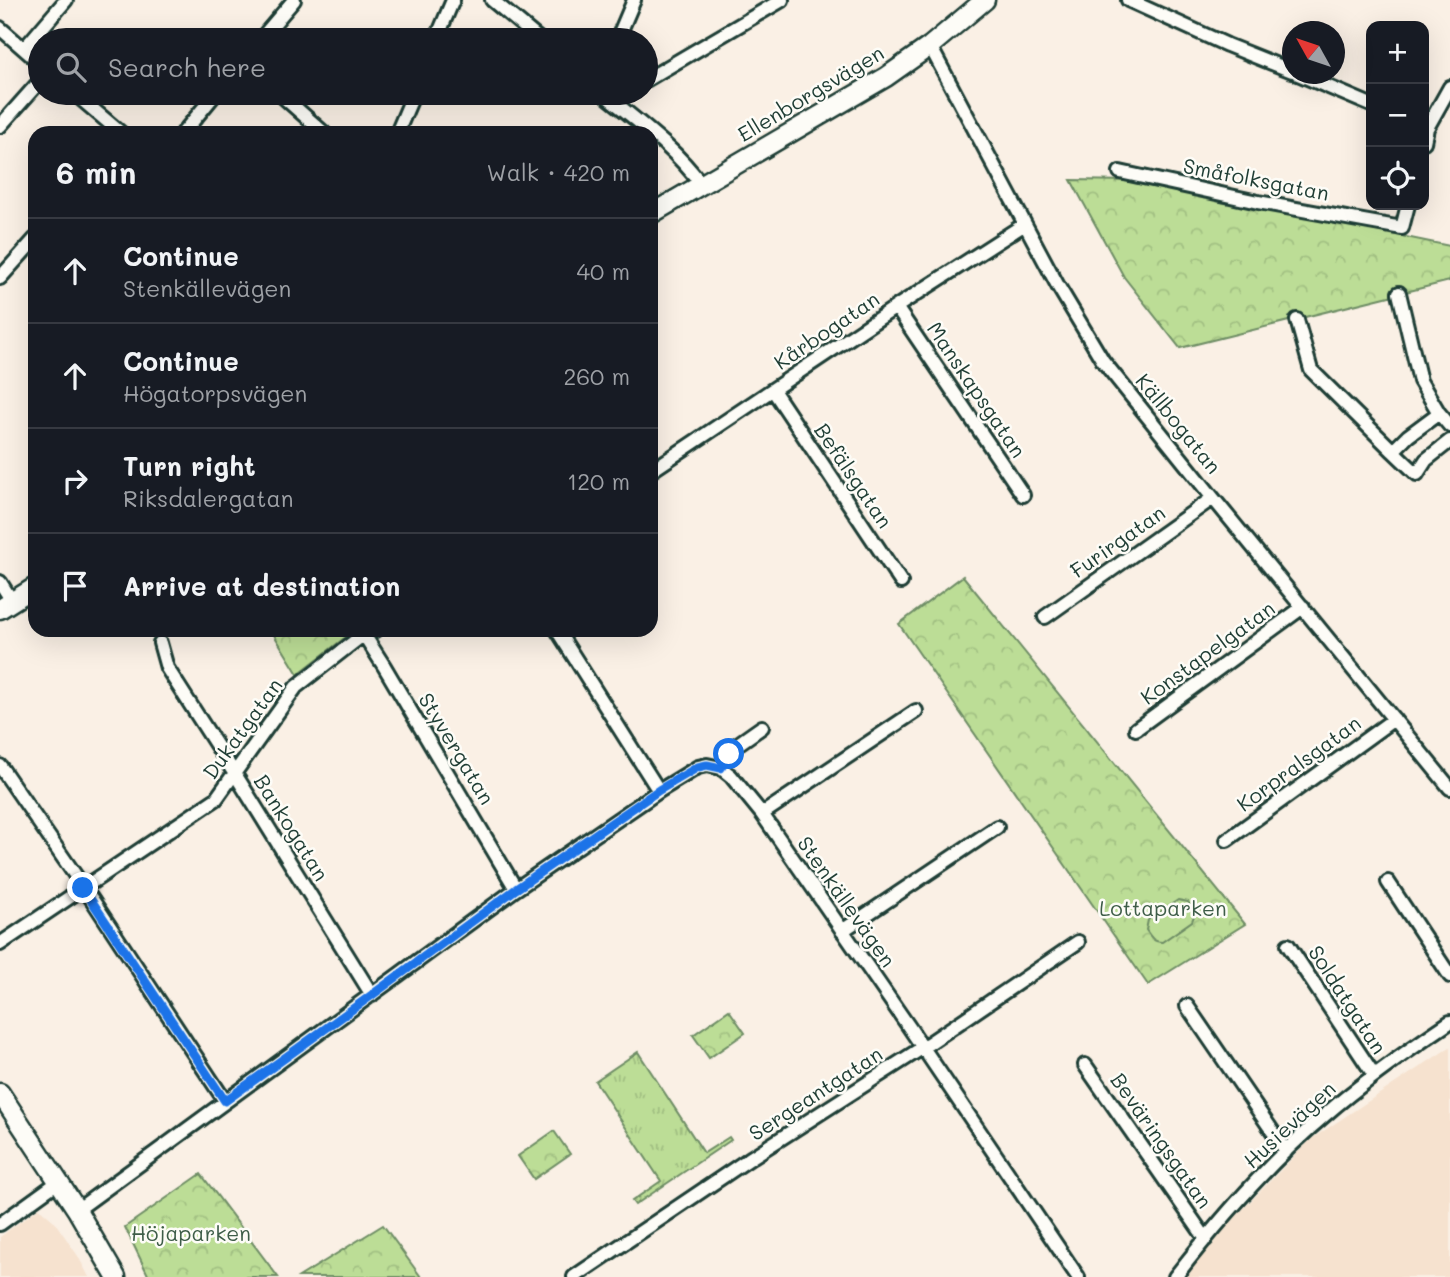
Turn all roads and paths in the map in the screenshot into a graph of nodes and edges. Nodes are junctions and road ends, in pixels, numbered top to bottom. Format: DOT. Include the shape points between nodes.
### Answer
graph roads {
  1 [pos="66,0"];
  2 [pos="294,0"];
  3 [pos="453,0"];
  4 [pos="492,0"];
  5 [pos="634,0"];
  6 [pos="782,0"];
  7 [pos="985,0"];
  8 [pos="1128,0"];
  9 [pos="0,28"];
  10 [pos="42,28"];
  11 [pos="270,28"];
  12 [pos="441,28"];
  13 [pos="526,28"];
  14 [pos="622,28"];
  15 [pos="28,44"];
  16 [pos="930,46"];
  17 [pos="24,49"];
  18 [pos="28,52"];
  19 [pos="1282,67"];
  20 [pos="658,73"];
  21 [pos="1322,84"];
  22 [pos="1450,87"];
  23 [pos="28,94"];
  24 [pos="1366,102"];
  25 [pos="88,105"];
  26 [pos="206,105"];
  27 [pos="292,105"];
  28 [pos="409,105"];
  29 [pos="618,105"];
  30 [pos="1429,121"];
  31 [pos="0,126"];
  32 [pos="113,126"];
  33 [pos="189,126"];
  34 [pos="316,126"];
  35 [pos="400,126"];
  36 [pos="643,126"];
  37 [pos="658,139"];
  38 [pos="1120,172"];
  39 [pos="701,184"];
  40 [pos="658,210"];
  41 [pos="1407,210"];
  42 [pos="1025,224"];
  43 [pos="28,247"];
  44 [pos="0,278"];
  45 [pos="1399,293"];
  46 [pos="896,307"];
  47 [pos="1297,320"];
  48 [pos="773,390"];
  49 [pos="1439,412"];
  50 [pos="1450,426"];
  51 [pos="1450,442"];
  52 [pos="1393,451"];
  53 [pos="658,466"];
  54 [pos="1023,495"];
  55 [pos="1213,498"];
  56 [pos="0,582"];
  57 [pos="901,582"];
  58 [pos="28,591"];
  59 [pos="6,605"];
  60 [pos="1303,607"];
  61 [pos="1045,617"];
  62 [pos="358,637"];
  63 [pos="369,637"];
  64 [pos="561,637"];
  65 [pos="160,643"];
  66 [pos="916,710"];
  67 [pos="1394,719"];
  68 [pos="762,727"];
  69 [pos="1136,729"];
  70 [pos="0,766"];
  71 [pos="721,768"];
  72 [pos="235,773"];
  73 [pos="1450,788"];
  74 [pos="659,790"];
  75 [pos="762,814"];
  76 [pos="997,827"];
  77 [pos="1227,840"];
  78 [pos="1388,883"];
  79 [pos="83,888"];
  80 [pos="516,889"];
  81 [pos="842,931"];
  82 [pos="1078,942"];
  83 [pos="0,944"];
  84 [pos="1288,945"];
  85 [pos="1450,976"];
  86 [pos="372,995"];
  87 [pos="1187,1006"];
  88 [pos="1450,1022"];
  89 [pos="922,1048"];
  90 [pos="1085,1065"];
  91 [pos="1374,1075"];
  92 [pos="0,1093"];
  93 [pos="225,1101"];
  94 [pos="1286,1151"];
  95 [pos="58,1182"];
  96 [pos="77,1210"];
  97 [pos="0,1224"];
  98 [pos="1206,1238"];
  99 [pos="116,1277"];
  100 [pos="574,1277"];
  101 [pos="1078,1277"];
  102 [pos="1175,1277"];
  1 -- 10 [label="street"];
  2 -- 11 [label="street"];
  3 -- 12 [label="street"];
  4 -- 13 [label="street"];
  5 -- 14 [label="street"];
  6 -- 20 [label="street"];
  7 -- 16 [label="street, Ellenborgsvägen"];
  8 -- 19 [label="street"];
  9 -- 17 [label="street"];
  15 -- 17 [label="street"];
  16 -- 39 [label="street, Ellenborgsvägen" via="863,91"];
  16 -- 42 [label="street, Källbogatan"];
  17 -- 18 [label="street"];
  21 -- 24 [label="street"];
  22 -- 30 [label="street"];
  23 -- 31 [label="street"];
  25 -- 32 [label="street"];
  26 -- 33 [label="street"];
  27 -- 34 [label="street"];
  28 -- 35 [label="street"];
  29 -- 36 [label="street"];
  37 -- 39 [label="street"];
  38 -- 41 [label="street, Småfolksgatan" via="1402,228"];
  39 -- 40 [label="street, Ellenborgsvägen"];
  42 -- 46 [label="street, Kårbogatan"];
  42 -- 55 [label="street, Källbogatan" via="1103,361"];
  43 -- 44 [label="street"];
  45 -- 49 [label="street" via="1420,382"];
  46 -- 48 [label="street, Kårbogatan"];
  46 -- 54 [label="street, Manskapsgatan"];
  47 -- 52 [label="street" via="1311,370"];
  48 -- 53 [label="street, Kårbogatan"];
  48 -- 57 [label="street, Befälsgatan"];
  49 -- 50 [label="street"];
  49 -- 52 [label="street"];
  51 -- 52 [label="street" via="1426,460 1417,474"];
  55 -- 60 [label="street, Källbogatan"];
  55 -- 61 [label="street, Furirgatan"];
  56 -- 59 [label="street"];
  58 -- 59 [label="street"];
  60 -- 67 [label="street, Källbogatan"];
  60 -- 69 [label="street, Konstapelgatan"];
  62 -- 72 [label="street, Dukatgatan" via="296,687"];
  63 -- 80 [label="street, Styvergatan"];
  64 -- 74 [label="street"];
  65 -- 72 [label="street, Bankogatan" via="167,667"];
  66 -- 75 [label="street"];
  67 -- 73 [label="street, Källbogatan"];
  67 -- 77 [label="street, Korpralsgatan"];
  68 -- 71 [label="street" via="735,746"];
  70 -- 79 [label="street"];
  71 -- 74 [label="street" via="698,767"];
  71 -- 75 [label="street, Stenkällevägen"];
  72 -- 79 [label="street, Dukatgatan" via="216,799"];
  72 -- 86 [label="street, Bankogatan"];
  74 -- 80 [label="street"];
  75 -- 81 [label="street, Stenkällevägen"];
  76 -- 81 [label="street"];
  78 -- 85 [label="street"];
  79 -- 83 [label="street, Dukatgatan"];
  79 -- 93 [label="street"];
  80 -- 86 [label="street"];
  81 -- 89 [label="street, Stenkällevägen"];
  82 -- 89 [label="street, Sergeantgatan"];
  84 -- 91 [label="street, Soldatgatan"];
  86 -- 93 [label="street"];
  87 -- 94 [label="street"];
  88 -- 91 [label="street, Husievägen"];
  89 -- 100 [label="street, Sergeantgatan"];
  89 -- 101 [label="street, Stenkällevägen"];
  90 -- 98 [label="street, Beväringsgatan"];
  91 -- 94 [label="street, Husievägen"];
  92 -- 95 [label="street"];
  93 -- 96 [label="street"];
  94 -- 98 [label="street, Husievägen"];
  95 -- 96 [label="street"];
  95 -- 97 [label="street"];
  96 -- 99 [label="street"];
  98 -- 102 [label="street, Husievägen"];
}
